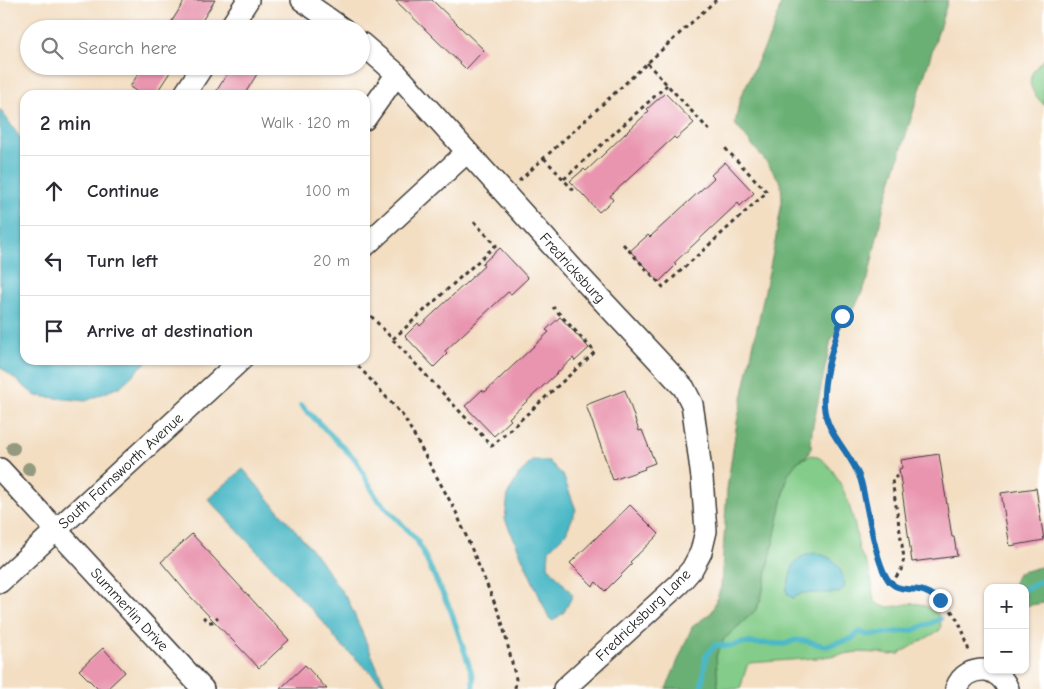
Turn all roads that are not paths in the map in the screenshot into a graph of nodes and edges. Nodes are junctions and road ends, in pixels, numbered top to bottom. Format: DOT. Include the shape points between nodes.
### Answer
graph roads {
  1 [pos="248,0"];
  2 [pos="304,0"];
  3 [pos="235,20"];
  4 [pos="331,20"];
  5 [pos="370,51"];
  6 [pos="397,74"];
  7 [pos="197,75"];
  8 [pos="187,90"];
  9 [pos="370,112"];
  10 [pos="467,152"];
  11 [pos="370,241"];
  12 [pos="236,365"];
  13 [pos="0,469"];
  14 [pos="57,530"];
  15 [pos="706,531"];
  16 [pos="0,582"];
  17 [pos="984,670"];
  18 [pos="996,674"];
  19 [pos="195,686"];
  20 [pos="564,689"];
  21 [pos="956,689"];
  22 [pos="1008,689"];
  1 -- 3 [label="street"];
  2 -- 4 [label="street"];
  5 -- 6 [label="street, Fredricksburg"];
  6 -- 9 [label="street"];
  6 -- 10 [label="street, Fredricksburg"];
  7 -- 8 [label="street"];
  10 -- 11 [label="street"];
  10 -- 15 [label="street, Fredricksburg" via="684,388 692,404"];
  12 -- 14 [label="street, South Farnsworth Avenue"];
  13 -- 14 [label="street, Summerlin Drive"];
  14 -- 16 [label="street, South Farnsworth Avenue"];
  14 -- 19 [label="street, Summerlin Drive"];
  15 -- 20 [label="street, Fredricksburg Lane" via="701,552 679,584"];
  17 -- 21 [label="street" via="963,676"];
  18 -- 22 [label="street"];
}
